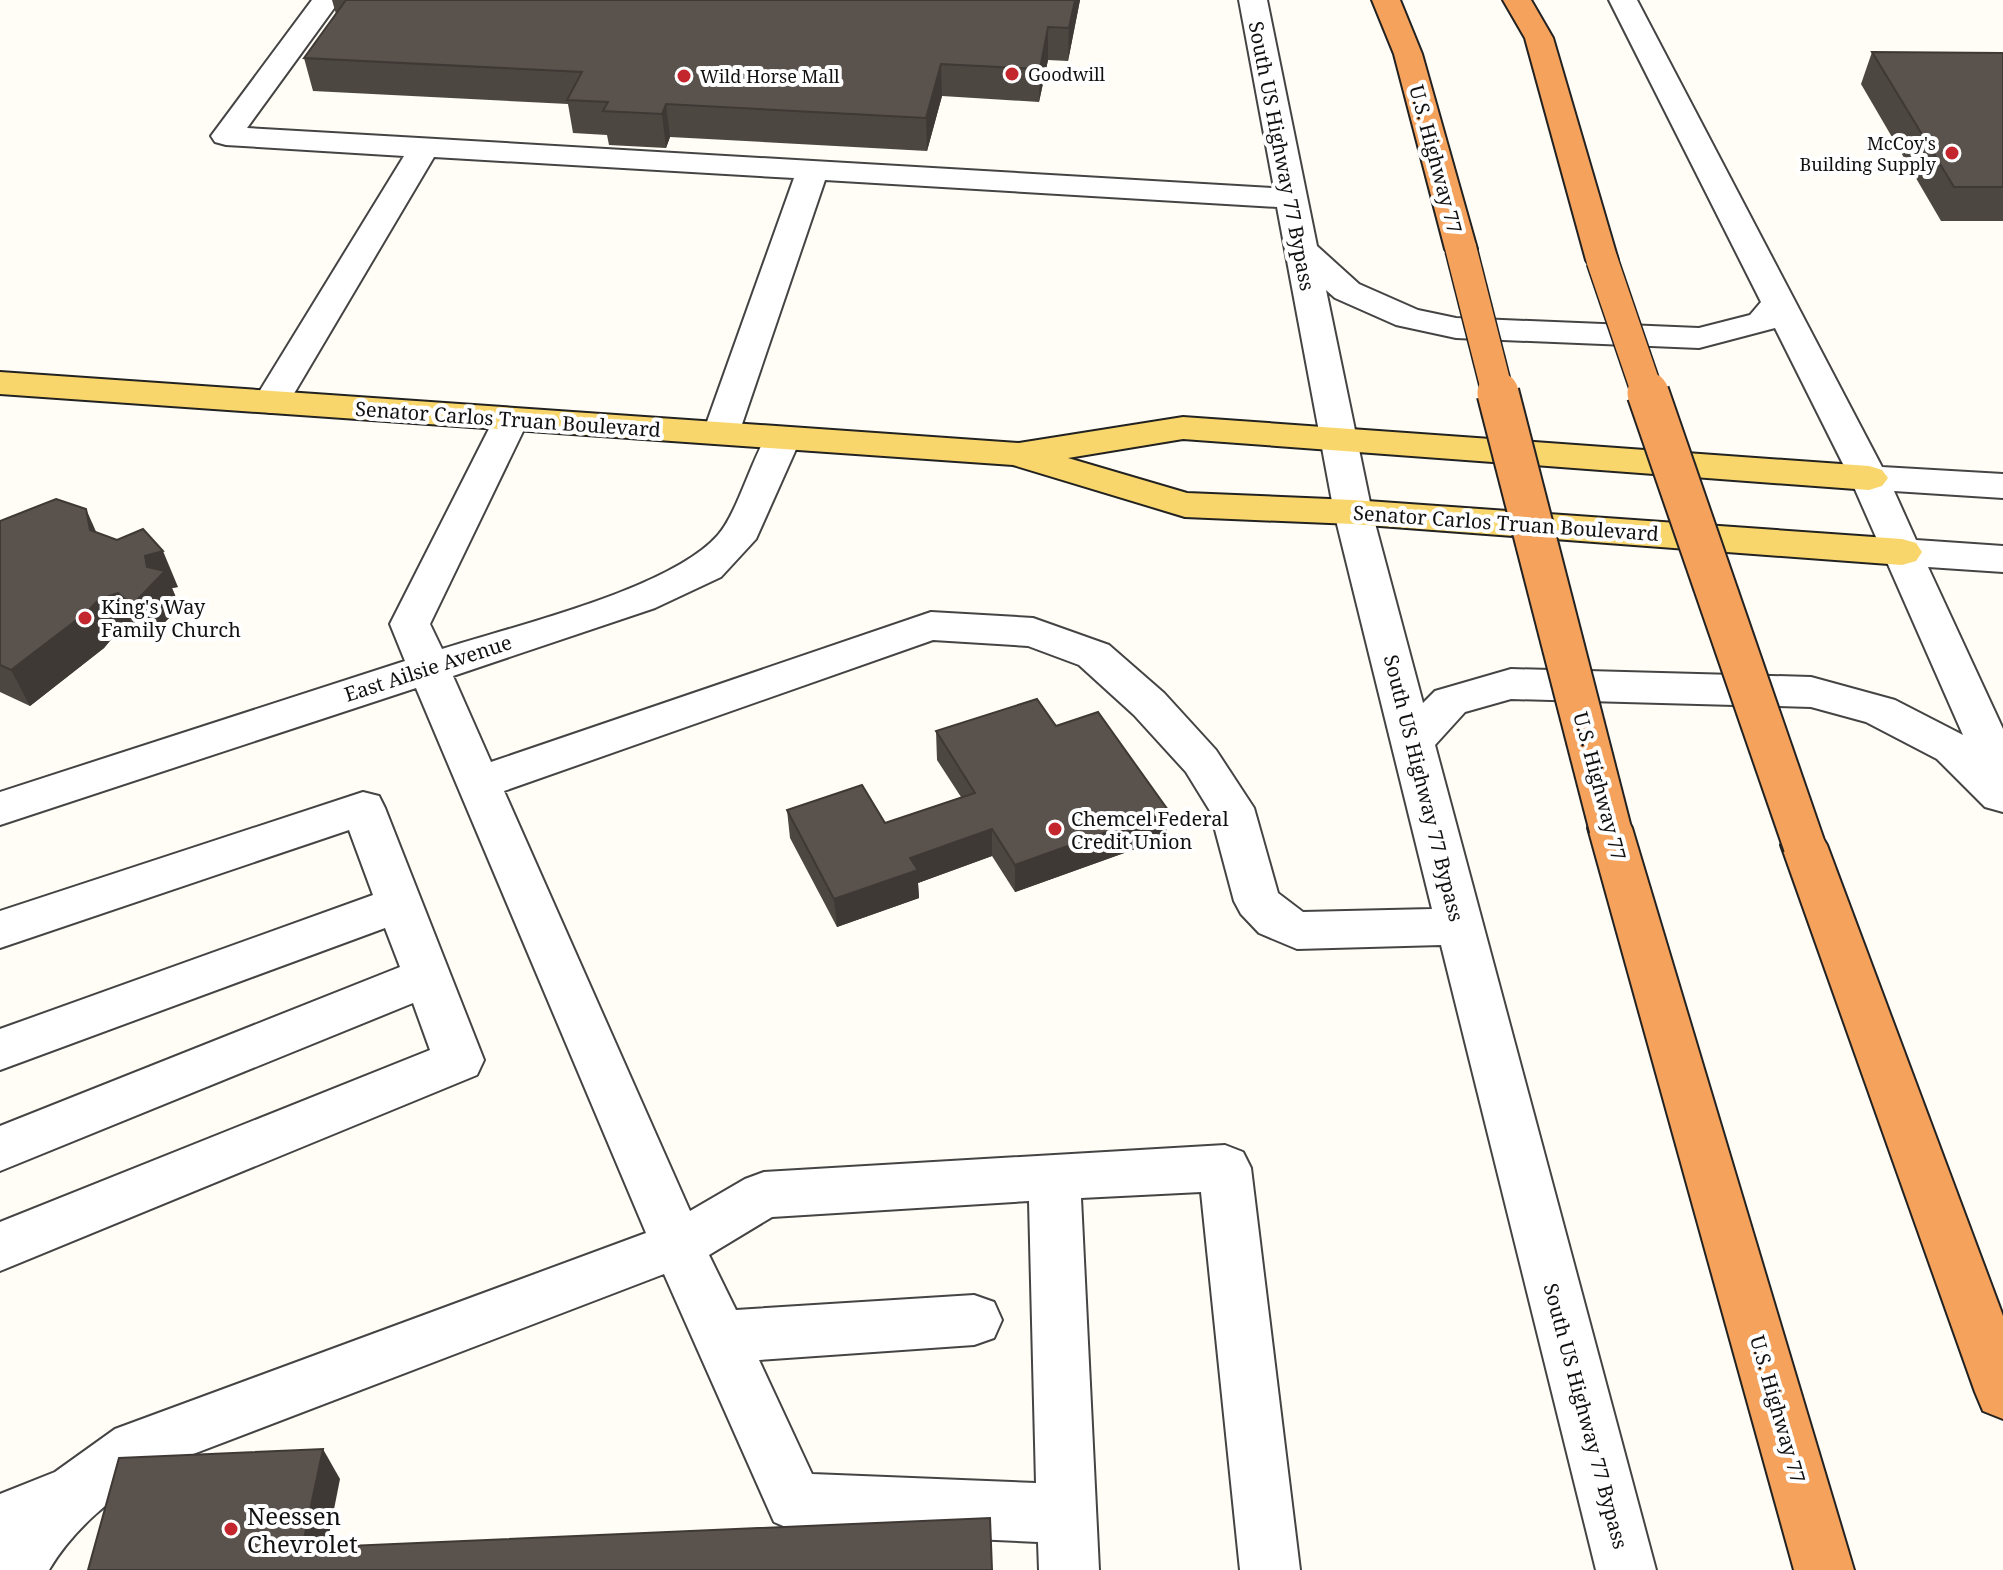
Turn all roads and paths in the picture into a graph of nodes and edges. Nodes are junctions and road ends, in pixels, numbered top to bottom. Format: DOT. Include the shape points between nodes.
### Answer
graph roads {
  1 [pos="326,0"];
  2 [pos="1253,0"];
  3 [pos="1386,0"];
  4 [pos="1517,0"];
  5 [pos="1623,0"];
  6 [pos="424,148"];
  7 [pos="813,170"];
  8 [pos="1290,198"];
  9 [pos="1300,248"];
  10 [pos="1779,302"];
  11 [pos="0,383"];
  12 [pos="271,402"];
  13 [pos="511,419"];
  14 [pos="721,433"];
  15 [pos="1336,437"];
  16 [pos="783,438"];
  17 [pos="1016,454"];
  18 [pos="1869,478"];
  19 [pos="2003,486"];
  20 [pos="1353,512"];
  21 [pos="1902,552"];
  22 [pos="2003,559"];
  23 [pos="427,668"];
  24 [pos="1412,742"];
  25 [pos="2003,777"];
  26 [pos="478,783"];
  27 [pos="2003,798"];
  28 [pos="0,809"];
  29 [pos="400,904"];
  30 [pos="1460,926"];
  31 [pos="0,930"];
  32 [pos="428,976"];
  33 [pos="0,1050"];
  34 [pos="0,1149"];
  35 [pos="1054,1177"];
  36 [pos="678,1245"];
  37 [pos="0,1247"];
  38 [pos="974,1320"];
  39 [pos="722,1337"];
  40 [pos="2003,1392"];
  41 [pos="67,1496"];
  42 [pos="0,1524"];
  43 [pos="1068,1542"];
  44 [pos="19,1570"];
  45 [pos="1270,1570"];
  46 [pos="1626,1570"];
  47 [pos="1824,1570"];
  1 -- 6 [label="street" via="226,136"];
  2 -- 8 [label="street, South US Highway 77 Bypass"];
  3 -- 47 [label="highway, U.S. Highway 77, bridge" via="1408,54 1461,249 1610,828"];
  4 -- 40 [label="highway, bridge" via="1539,38 1602,260 1804,845"];
  5 -- 10 [label="street"];
  6 -- 7 [label="street"];
  6 -- 12 [label="street"];
  7 -- 8 [label="street"];
  7 -- 14 [label="street"];
  8 -- 9 [label="street, South US Highway 77 Bypass"];
  9 -- 10 [label="street" via="1347,291 1408,318 1456,328 1699,338 1762,322"];
  9 -- 15 [label="street, South US Highway 77 Bypass"];
  10 -- 18 [label="street"];
  11 -- 12 [label="main road, Senator Carlos Truan Boulevard"];
  12 -- 13 [label="main road, Senator Carlos Truan Boulevard"];
  13 -- 14 [label="main road, Senator Carlos Truan Boulevard"];
  13 -- 23 [label="street" via="410,624"];
  14 -- 16 [label="main road, Senator Carlos Truan Boulevard"];
  15 -- 17 [label="main road, Senator Carlos Truan Boulevard" via="1183,428"];
  15 -- 18 [label="main road, Senator Carlos Truan Boulevard"];
  15 -- 20 [label="street, South US Highway 77 Bypass"];
  16 -- 17 [label="main road, Senator Carlos Truan Boulevard"];
  16 -- 23 [label="street, East Ailsie Avenue" via="737,539 707,568 641,599"];
  17 -- 20 [label="main road, Senator Carlos Truan Boulevard" via="1185,505"];
  18 -- 19 [label="street, Senator Carlos Truan Boulevard"];
  18 -- 21 [label="street"];
  20 -- 21 [label="main road, Senator Carlos Truan Boulevard"];
  20 -- 24 [label="street, South US Highway 77 Bypass"];
  21 -- 22 [label="street, Senator Carlos Truan Boulevard"];
  21 -- 25 [label="street"];
  23 -- 26 [label="street"];
  23 -- 28 [label="street, East Ailsie Avenue"];
  24 -- 27 [label="street" via="1450,701 1511,684 1811,692 1880,711 1952,748"];
  24 -- 30 [label="street, South US Highway 77 Bypass"];
  26 -- 30 [label="street" via="931,626 1033,632 1094,655 1201,761 1232,808 1257,901 1276,920 1297,931"];
  26 -- 36 [label="street"];
  29 -- 31 [label="street" via="363,808"];
  29 -- 32 [label="street"];
  29 -- 33 [label="street"];
  30 -- 46 [label="street, South US Highway 77 Bypass"];
  32 -- 34 [label="street"];
  32 -- 37 [label="street" via="459,1060"];
  35 -- 36 [label="street" via="764,1195"];
  35 -- 43 [label="street"];
  35 -- 45 [label="street" via="1225,1168"];
  36 -- 39 [label="street"];
  36 -- 41 [label="street" via="135,1449"];
  38 -- 39 [label="street"];
  39 -- 43 [label="street" via="795,1502"];
  41 -- 42 [label="street"];
  41 -- 44 [label="street" via="26,1551"];
}
